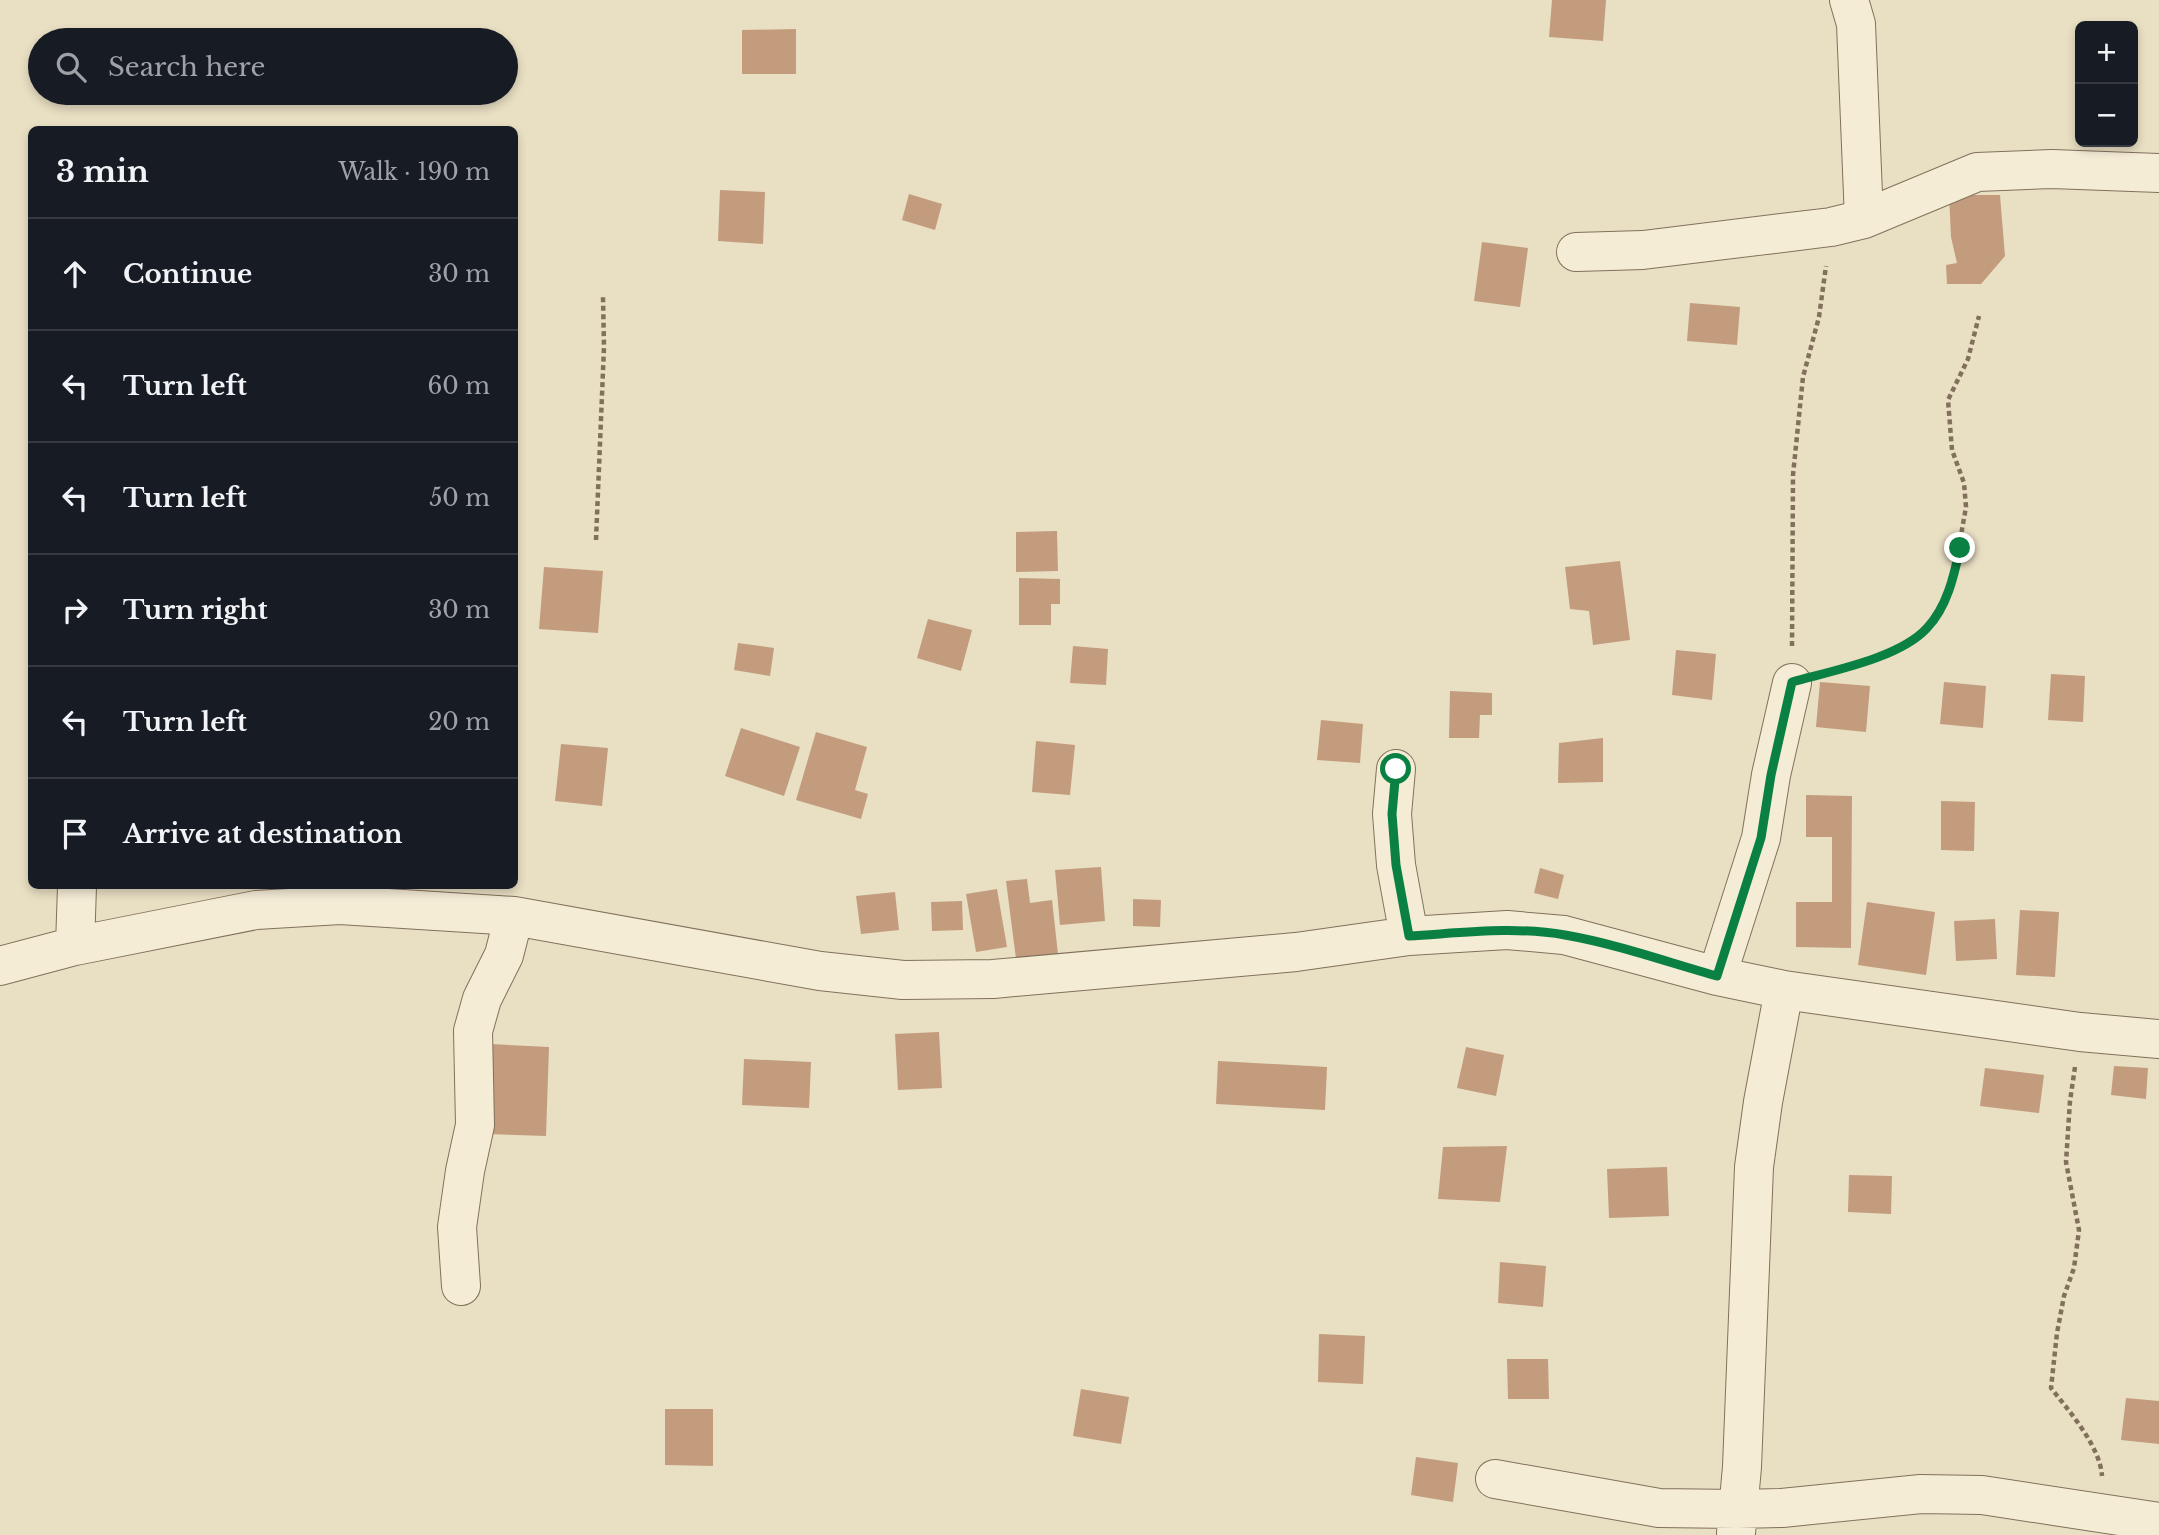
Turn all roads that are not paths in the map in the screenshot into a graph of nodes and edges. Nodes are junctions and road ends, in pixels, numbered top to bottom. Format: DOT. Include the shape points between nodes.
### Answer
graph roads {
  1 [pos="1849,0"];
  2 [pos="2159,173"];
  3 [pos="1847,223"];
  4 [pos="1576,252"];
  5 [pos="1792,682"];
  6 [pos="1396,769"];
  7 [pos="77,889"];
  8 [pos="514,916"];
  9 [pos="1409,936"];
  10 [pos="75,946"];
  11 [pos="0,966"];
  12 [pos="1717,976"];
  13 [pos="1784,990"];
  14 [pos="2159,1039"];
  15 [pos="461,1286"];
  16 [pos="1495,1479"];
  17 [pos="1736,1522"];
  18 [pos="2159,1522"];
  1 -- 3 [label="street" via="1856,24"];
  2 -- 3 [label="street" via="1978,172"];
  3 -- 4 [label="street" via="1643,250"];
  5 -- 12 [label="street" via="1761,838"];
  6 -- 9 [label="street" via="1392,814"];
  7 -- 10 [label="street"];
  8 -- 9 [label="street" via="820,971 904,980 993,979 1296,952"];
  8 -- 10 [label="street" via="340,905 256,910"];
  8 -- 15 [label="street" via="504,955 482,999 473,1031 475,1125 457,1227"];
  9 -- 12 [label="street" via="1507,930 1564,935"];
  10 -- 11 [label="street"];
  12 -- 13 [label="street"];
  13 -- 14 [label="street"];
  13 -- 17 [label="street" via="1754,1167"];
  16 -- 17 [label="street"];
  17 -- 18 [label="street" via="1782,1508 1921,1494 1982,1495"];
}
